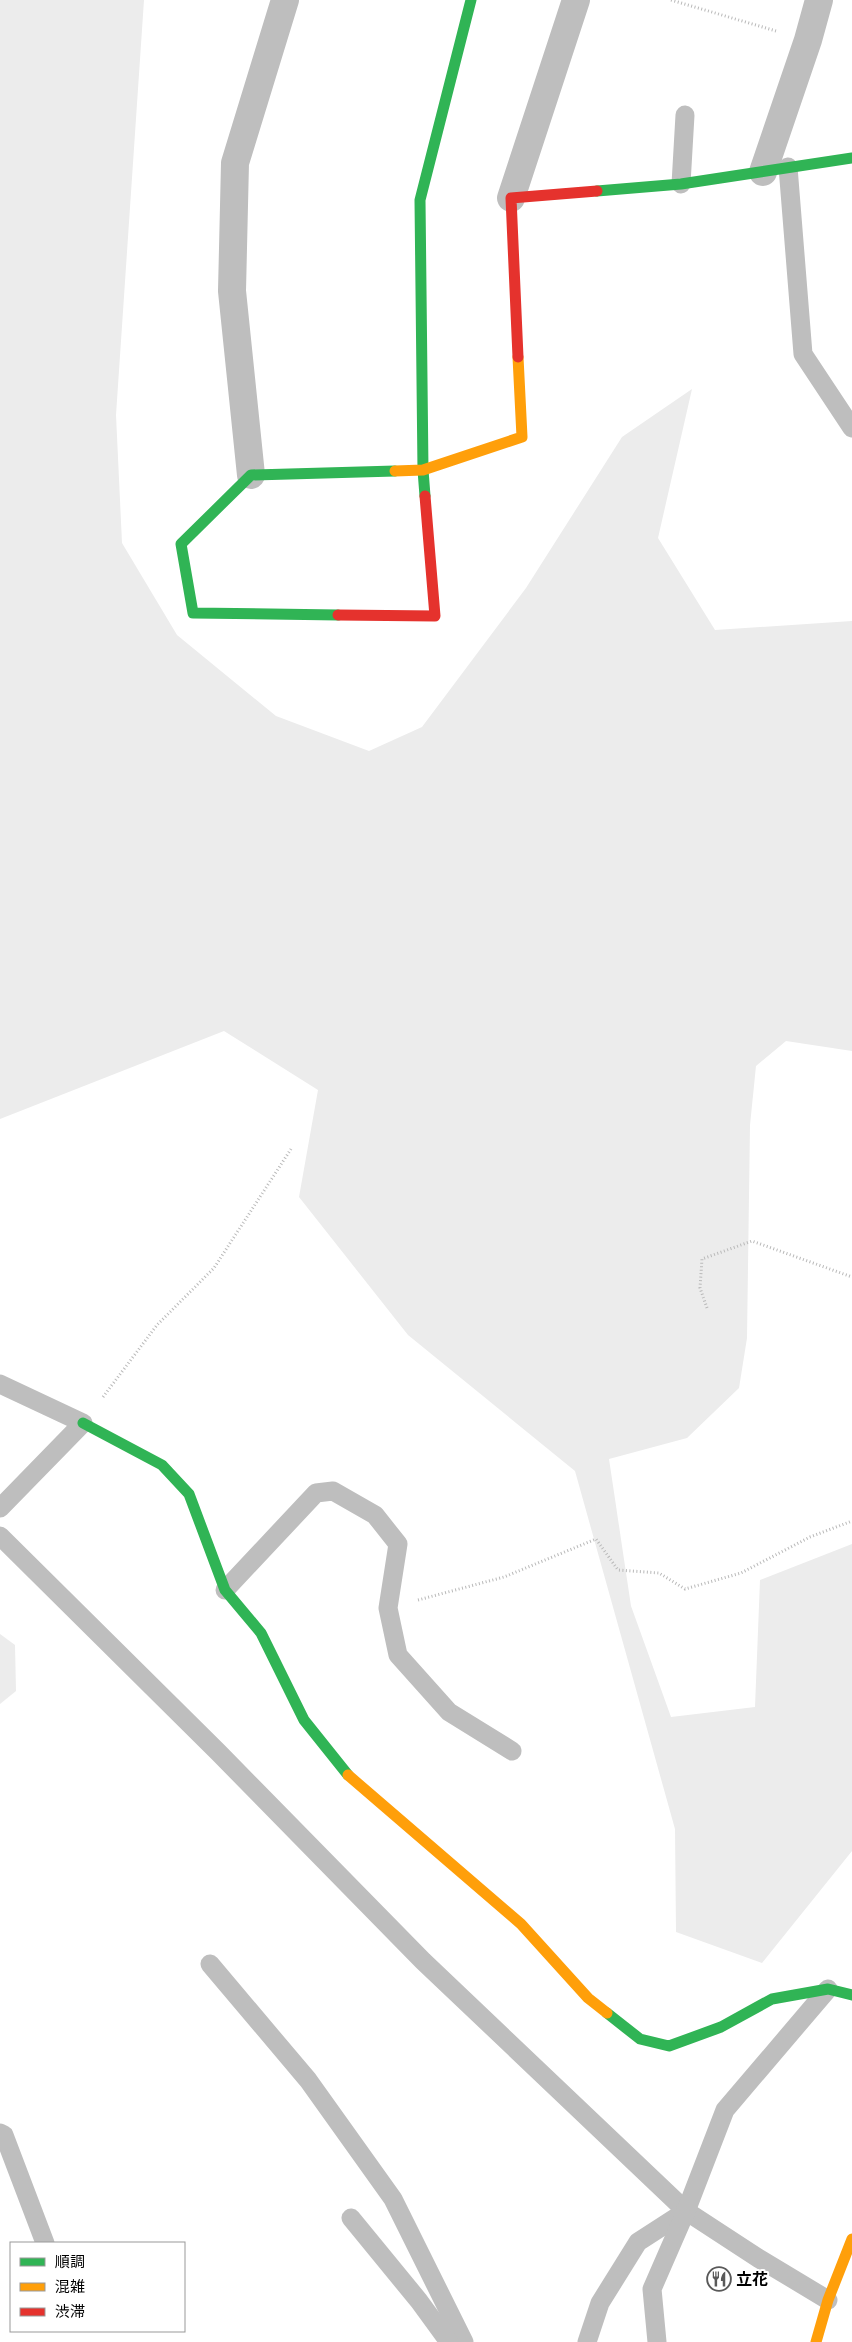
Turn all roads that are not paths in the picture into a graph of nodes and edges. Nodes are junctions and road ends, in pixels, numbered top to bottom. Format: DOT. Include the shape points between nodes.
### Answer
graph roads {
  1 [pos="285,0"];
  2 [pos="471,0"];
  3 [pos="576,0"];
  4 [pos="819,0"];
  5 [pos="685,115"];
  6 [pos="852,158"];
  7 [pos="776,169"];
  8 [pos="681,184"];
  9 [pos="510,198"];
  10 [pos="852,428"];
  11 [pos="424,470"];
  12 [pos="251,475"];
  13 [pos="0,1384"];
  14 [pos="83,1423"];
  15 [pos="0,1508"];
  16 [pos="0,1536"];
  17 [pos="226,1590"];
  18 [pos="512,1751"];
  19 [pos="210,1964"];
  20 [pos="828,1989"];
  21 [pos="852,1996"];
  22 [pos="0,2133"];
  23 [pos="686,2211"];
  24 [pos="351,2218"];
  25 [pos="852,2239"];
  26 [pos="45,2242"];
  27 [pos="828,2300"];
  28 [pos="449,2342"];
  29 [pos="464,2342"];
  30 [pos="587,2342"];
  31 [pos="658,2342"];
  32 [pos="816,2342"];
  1 -- 12 [label="street" via="235,163 232,291"];
  2 -- 11 [label="street" via="420,200"];
  3 -- 9 [label="street"];
  4 -- 7 [label="street"];
  5 -- 8 [label="lane"];
  6 -- 7 [label="street"];
  7 -- 8 [label="street"];
  7 -- 10 [label="lane" via="803,354"];
  8 -- 9 [label="street"];
  9 -- 11 [label="street" via="522,437"];
  11 -- 12 [label="street"];
  11 -- 12 [label="street" via="435,616 194,613 181,544"];
  13 -- 14 [label="lane"];
  14 -- 15 [label="lane"];
  14 -- 17 [label="street" via="162,1465 188,1494"];
  16 -- 23 [label="lane" via="423,1962"];
  17 -- 18 [label="lane" via="316,1493 334,1492 375,1515 398,1544 388,1608 398,1655 449,1712"];
  17 -- 20 [label="street" via="261,1633 304,1720 347,1774 521,1924 588,1998 640,2039 669,2046 721,2027 772,1999"];
  19 -- 29 [label="lane" via="308,2080 393,2199"];
  20 -- 21 [label="street"];
  20 -- 23 [label="lane" via="725,2110"];
  22 -- 26 [label="lane" via="4,2135"];
  23 -- 27 [label="lane"];
  23 -- 30 [label="lane" via="638,2242 600,2303"];
  23 -- 31 [label="lane" via="652,2289"];
  24 -- 28 [label="lane"];
  25 -- 27 [label="street"];
  27 -- 32 [label="street"];
}
